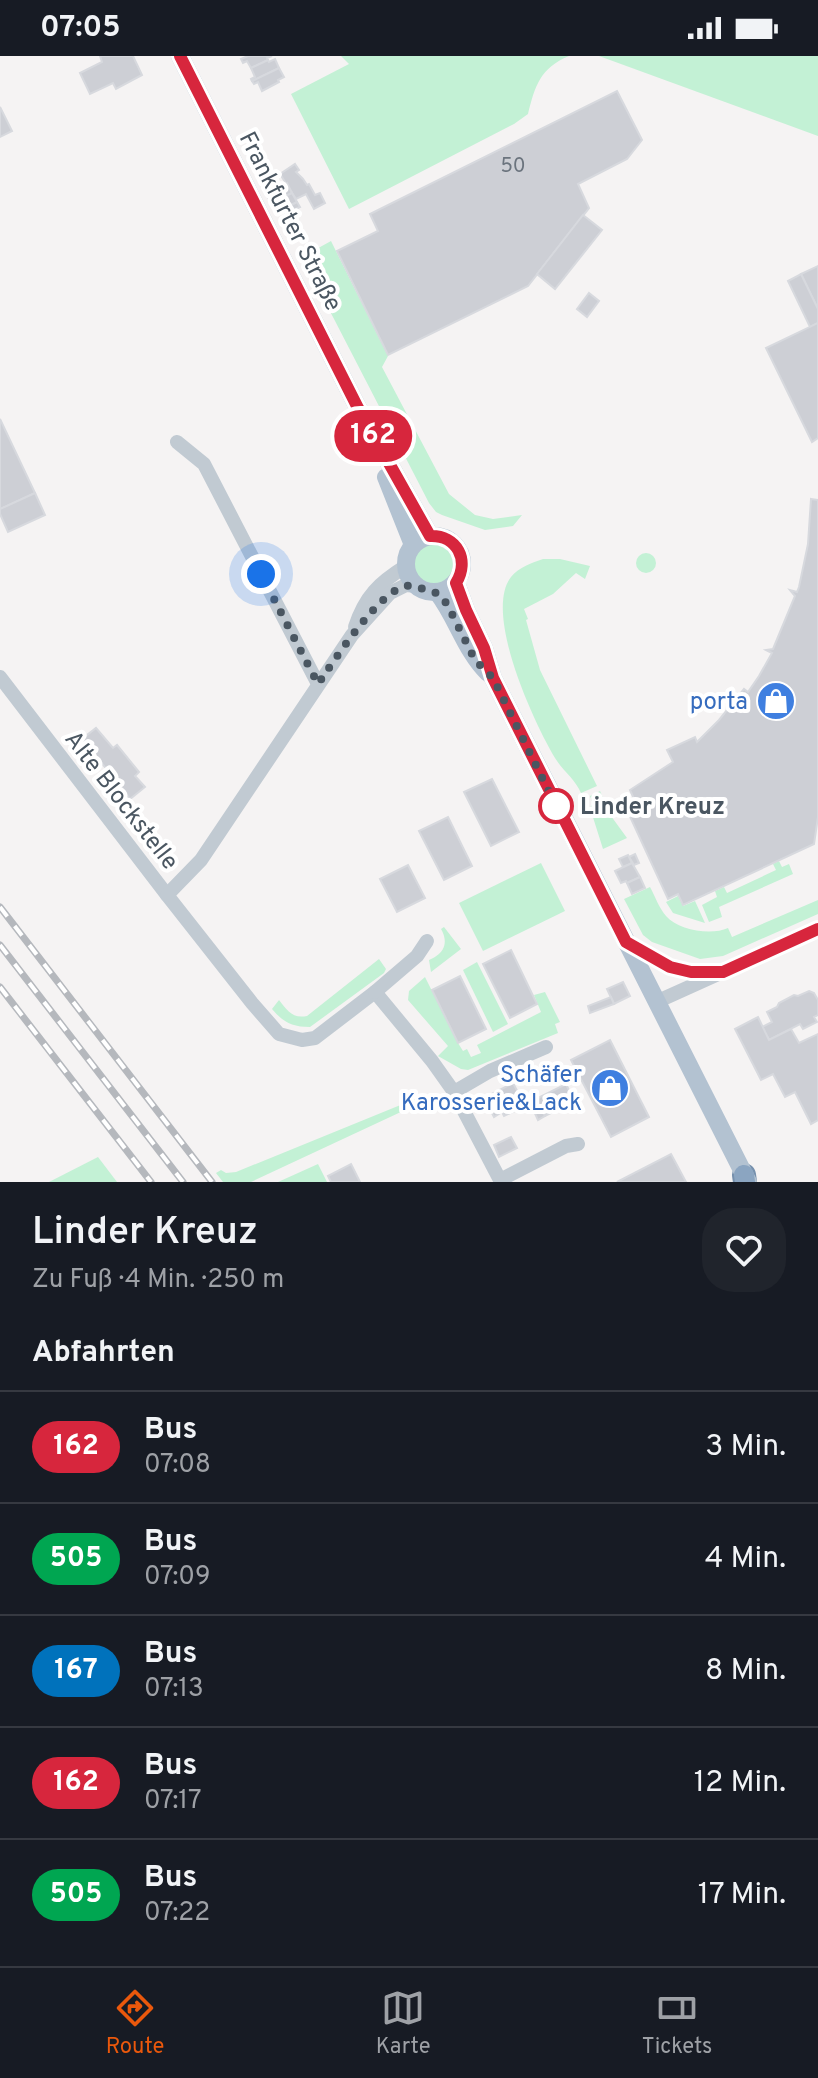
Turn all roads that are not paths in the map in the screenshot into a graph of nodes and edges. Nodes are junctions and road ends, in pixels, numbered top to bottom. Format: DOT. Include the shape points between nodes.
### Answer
graph roads {
  1 [pos="180,56"];
  2 [pos="177,442"];
  3 [pos="422,540"];
  4 [pos="406,566"];
  5 [pos="456,583"];
  6 [pos="416,586"];
  7 [pos="438,593"];
  8 [pos="352,635"];
  9 [pos="0,677"];
  10 [pos="493,678"];
  11 [pos="318,684"];
  12 [pos="167,895"];
  13 [pos="818,929"];
  14 [pos="427,941"];
  15 [pos="626,942"];
  16 [pos="723,972"];
  17 [pos="375,992"];
  18 [pos="656,1002"];
  19 [pos="546,1047"];
  20 [pos="454,1092"];
  21 [pos="578,1144"];
  22 [pos="746,1180"];
  1 -- 3 [label="main road, Frankfurter Straße"];
  2 -- 11 [label="street" via="204,464"];
  3 -- 4 [label="main road" via="409,551"];
  3 -- 5 [label="main road" via="437,536 460,553 462,569"];
  4 -- 6 [label="main road"];
  4 -- 8 [label="street, Alte Blockstelle" via="374,589"];
  5 -- 7 [label="main road"];
  5 -- 10 [label="main road"];
  6 -- 7 [label="main road"];
  6 -- 8 [label="street, Alte Blockstelle" via="390,593"];
  7 -- 10 [label="main road" via="475,660"];
  8 -- 11 [label="street, Alte Blockstelle"];
  9 -- 12 [label="street, Alte Blockstelle"];
  10 -- 15 [label="main road"];
  11 -- 12 [label="street, Alte Blockstelle" via="201,860"];
  12 -- 17 [label="street" via="279,1034 315,1038"];
  13 -- 16 [label="street"];
  14 -- 17 [label="street"];
  15 -- 16 [label="street" via="670,967"];
  15 -- 18 [label="main road"];
  16 -- 18 [label="street"];
  17 -- 20 [label="street"];
  18 -- 22 [label="main road"];
  19 -- 20 [label="street"];
  20 -- 21 [label="street" via="500,1180"];
}
